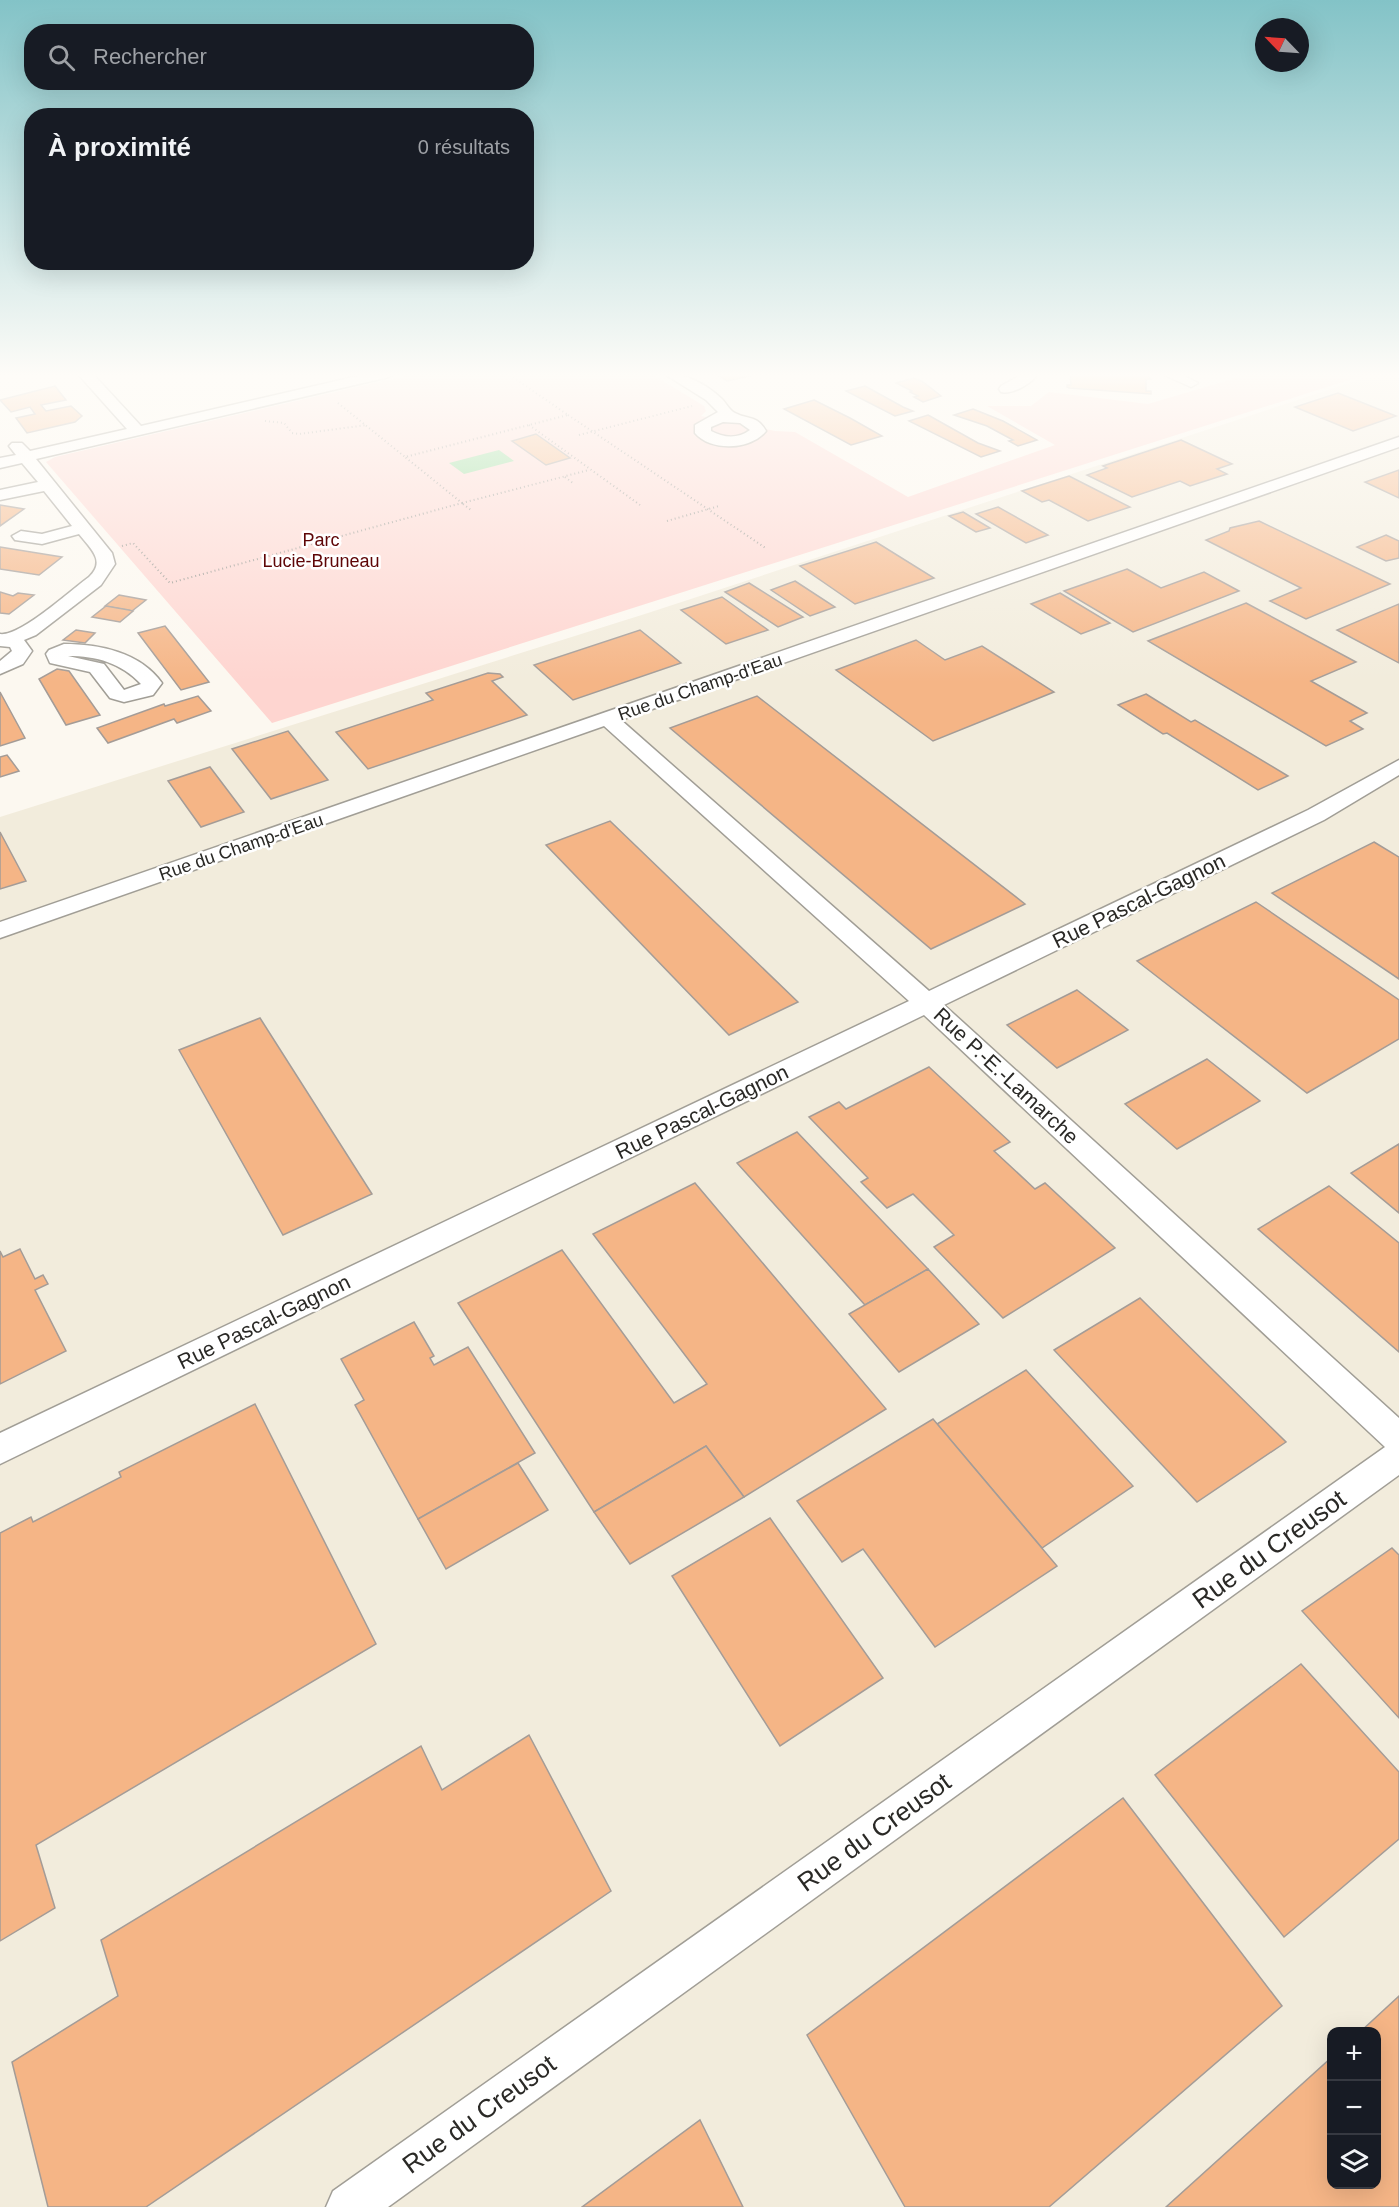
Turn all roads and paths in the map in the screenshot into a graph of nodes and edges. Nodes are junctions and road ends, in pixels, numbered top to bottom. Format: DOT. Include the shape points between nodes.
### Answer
graph roads {
  1 [pos="41,476"];
  2 [pos="429,476"];
  3 [pos="564,476"];
  4 [pos="600,476"];
  5 [pos="660,476"];
  6 [pos="1302,476"];
  7 [pos="574,484"];
  8 [pos="48,485"];
  9 [pos="0,495"];
  10 [pos="462,503"];
  11 [pos="640,505"];
  12 [pos="719,506"];
  13 [pos="708,509"];
  14 [pos="471,510"];
  15 [pos="667,521"];
  16 [pos="83,528"];
  17 [pos="21,536"];
  18 [pos="767,549"];
  19 [pos="101,552"];
  20 [pos="10,645"];
  21 [pos="56,654"];
  22 [pos="0,668"];
  23 [pos="608,719"];
  24 [pos="1399,766"];
  25 [pos="0,930"];
  26 [pos="928,1004"];
  27 [pos="1399,1439"];
  28 [pos="0,1449"];
  29 [pos="1399,1456"];
  30 [pos="349,2207"];
  1 -- 8 [label="street"];
  2 -- 10 [label="path"];
  3 -- 7 [label="path"];
  3 -- 10 [label="path"];
  4 -- 11 [label="path"];
  5 -- 13 [label="path"];
  6 -- 23 [label="street, Rue du Champ-d'Eau"];
  8 -- 9 [label="street"];
  8 -- 16 [label="street"];
  10 -- 14 [label="path"];
  10 -- 19 [label="path" via="170,583 133,543"];
  12 -- 13 [label="path"];
  13 -- 15 [label="path"];
  13 -- 18 [label="path"];
  16 -- 17 [label="street" via="42,539"];
  16 -- 19 [label="street"];
  19 -- 20 [label="street" via="107,563 100,576"];
  20 -- 21 [label="street"];
  20 -- 22 [label="street"];
  23 -- 25 [label="street, Rue du Champ-d'Eau"];
  23 -- 26 [label="street, Rue P.-E.-Lamarche"];
  24 -- 26 [label="street, Rue Pascal-Gagnon" via="1316,815"];
  26 -- 27 [label="street, Rue P.-E.-Lamarche"];
  26 -- 28 [label="street, Rue Pascal-Gagnon"];
  29 -- 30 [label="street, Rue du Creusot"];
}
